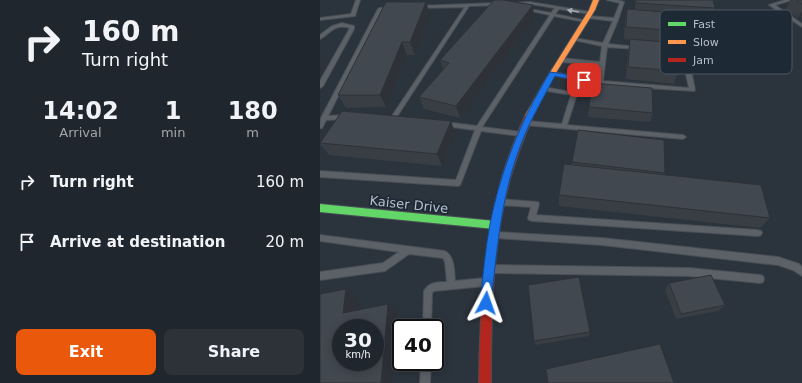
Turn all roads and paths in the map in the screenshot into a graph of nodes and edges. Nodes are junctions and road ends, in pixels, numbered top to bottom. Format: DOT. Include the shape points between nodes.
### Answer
graph roads {
  1 [pos="358,0"];
  2 [pos="596,0"];
  3 [pos="609,0"];
  4 [pos="790,0"];
  5 [pos="514,4"];
  6 [pos="468,5"];
  7 [pos="417,7"];
  8 [pos="394,8"];
  9 [pos="557,8"];
  10 [pos="778,10"];
  11 [pos="553,15"];
  12 [pos="587,17"];
  13 [pos="792,19"];
  14 [pos="320,20"];
  15 [pos="616,20"];
  16 [pos="802,26"];
  17 [pos="320,38"];
  18 [pos="574,39"];
  19 [pos="605,45"];
  20 [pos="644,48"];
  21 [pos="561,60"];
  22 [pos="602,64"];
  23 [pos="553,74"];
  24 [pos="689,74"];
  25 [pos="600,83"];
  26 [pos="320,85"];
  27 [pos="544,89"];
  28 [pos="356,116"];
  29 [pos="387,116"];
  30 [pos="394,117"];
  31 [pos="324,118"];
  32 [pos="402,118"];
  33 [pos="526,122"];
  34 [pos="440,123"];
  35 [pos="320,126"];
  36 [pos="564,126"];
  37 [pos="478,128"];
  38 [pos="521,134"];
  39 [pos="683,137"];
  40 [pos="320,174"];
  41 [pos="500,202"];
  42 [pos="320,208"];
  43 [pos="495,225"];
  44 [pos="758,233"];
  45 [pos="494,235"];
  46 [pos="320,238"];
  47 [pos="408,250"];
  48 [pos="489,269"];
  49 [pos="802,272"];
  50 [pos="320,276"];
  51 [pos="760,279"];
  52 [pos="487,282"];
  53 [pos="451,286"];
  54 [pos="428,319"];
  55 [pos="426,371"];
  56 [pos="425,383"];
  57 [pos="486,383"];
  1 -- 14 [label="lane" via="353,15"];
  2 -- 12 [label="street"];
  3 -- 15 [label="lane" via="622,2"];
  4 -- 10 [label="lane" via="771,5"];
  5 -- 6 [label="lane"];
  5 -- 9 [label="lane" via="530,3"];
  5 -- 11 [label="lane" via="522,9"];
  6 -- 7 [label="lane"];
  6 -- 30 [label="lane"];
  8 -- 31 [label="lane" via="380,8"];
  9 -- 11 [label="lane"];
  12 -- 9 [label="lane, one-way"];
  11 -- 12 [label="lane"];
  11 -- 37 [label="lane"];
  12 -- 15 [label="lane"];
  12 -- 18 [label="street"];
  13 -- 16 [label="lane"];
  15 -- 19 [label="lane"];
  17 -- 26 [label="lane" via="331,27 352,27"];
  18 -- 19 [label="lane"];
  18 -- 21 [label="street"];
  19 -- 20 [label="lane"];
  19 -- 22 [label="lane"];
  21 -- 22 [label="lane"];
  21 -- 23 [label="street"];
  22 -- 25 [label="lane"];
  23 -- 25 [label="lane"];
  23 -- 27 [label="street"];
  24 -- 25 [label="lane" via="692,90"];
  27 -- 33 [label="street"];
  27 -- 36 [label="lane" via="574,94"];
  28 -- 31 [label="lane"];
  29 -- 30 [label="lane"];
  30 -- 32 [label="lane"];
  31 -- 35 [label="lane"];
  33 -- 36 [label="lane"];
  33 -- 38 [label="street"];
  34 -- 37 [label="lane"];
  36 -- 39 [label="lane"];
  37 -- 38 [label="lane"];
  37 -- 40 [label="lane" via="458,183"];
  38 -- 41 [label="street"];
  41 -- 43 [label="street"];
  41 -- 44 [label="lane" via="535,204 532,218"];
  42 -- 43 [label="street, Kaiser Drive"];
  43 -- 45 [label="street"];
  45 -- 48 [label="street"];
  45 -- 49 [label="lane" via="601,241 778,260"];
  46 -- 47 [label="lane"];
  47 -- 50 [label="lane" via="385,267"];
  47 -- 53 [label="lane" via="445,255 449,261"];
  48 -- 51 [label="lane" via="689,272"];
  48 -- 52 [label="street"];
  52 -- 53 [label="lane"];
  52 -- 57 [label="street" via="484,332"];
  53 -- 54 [label="lane" via="430,289"];
  55 -- 56 [label="lane"];
}
